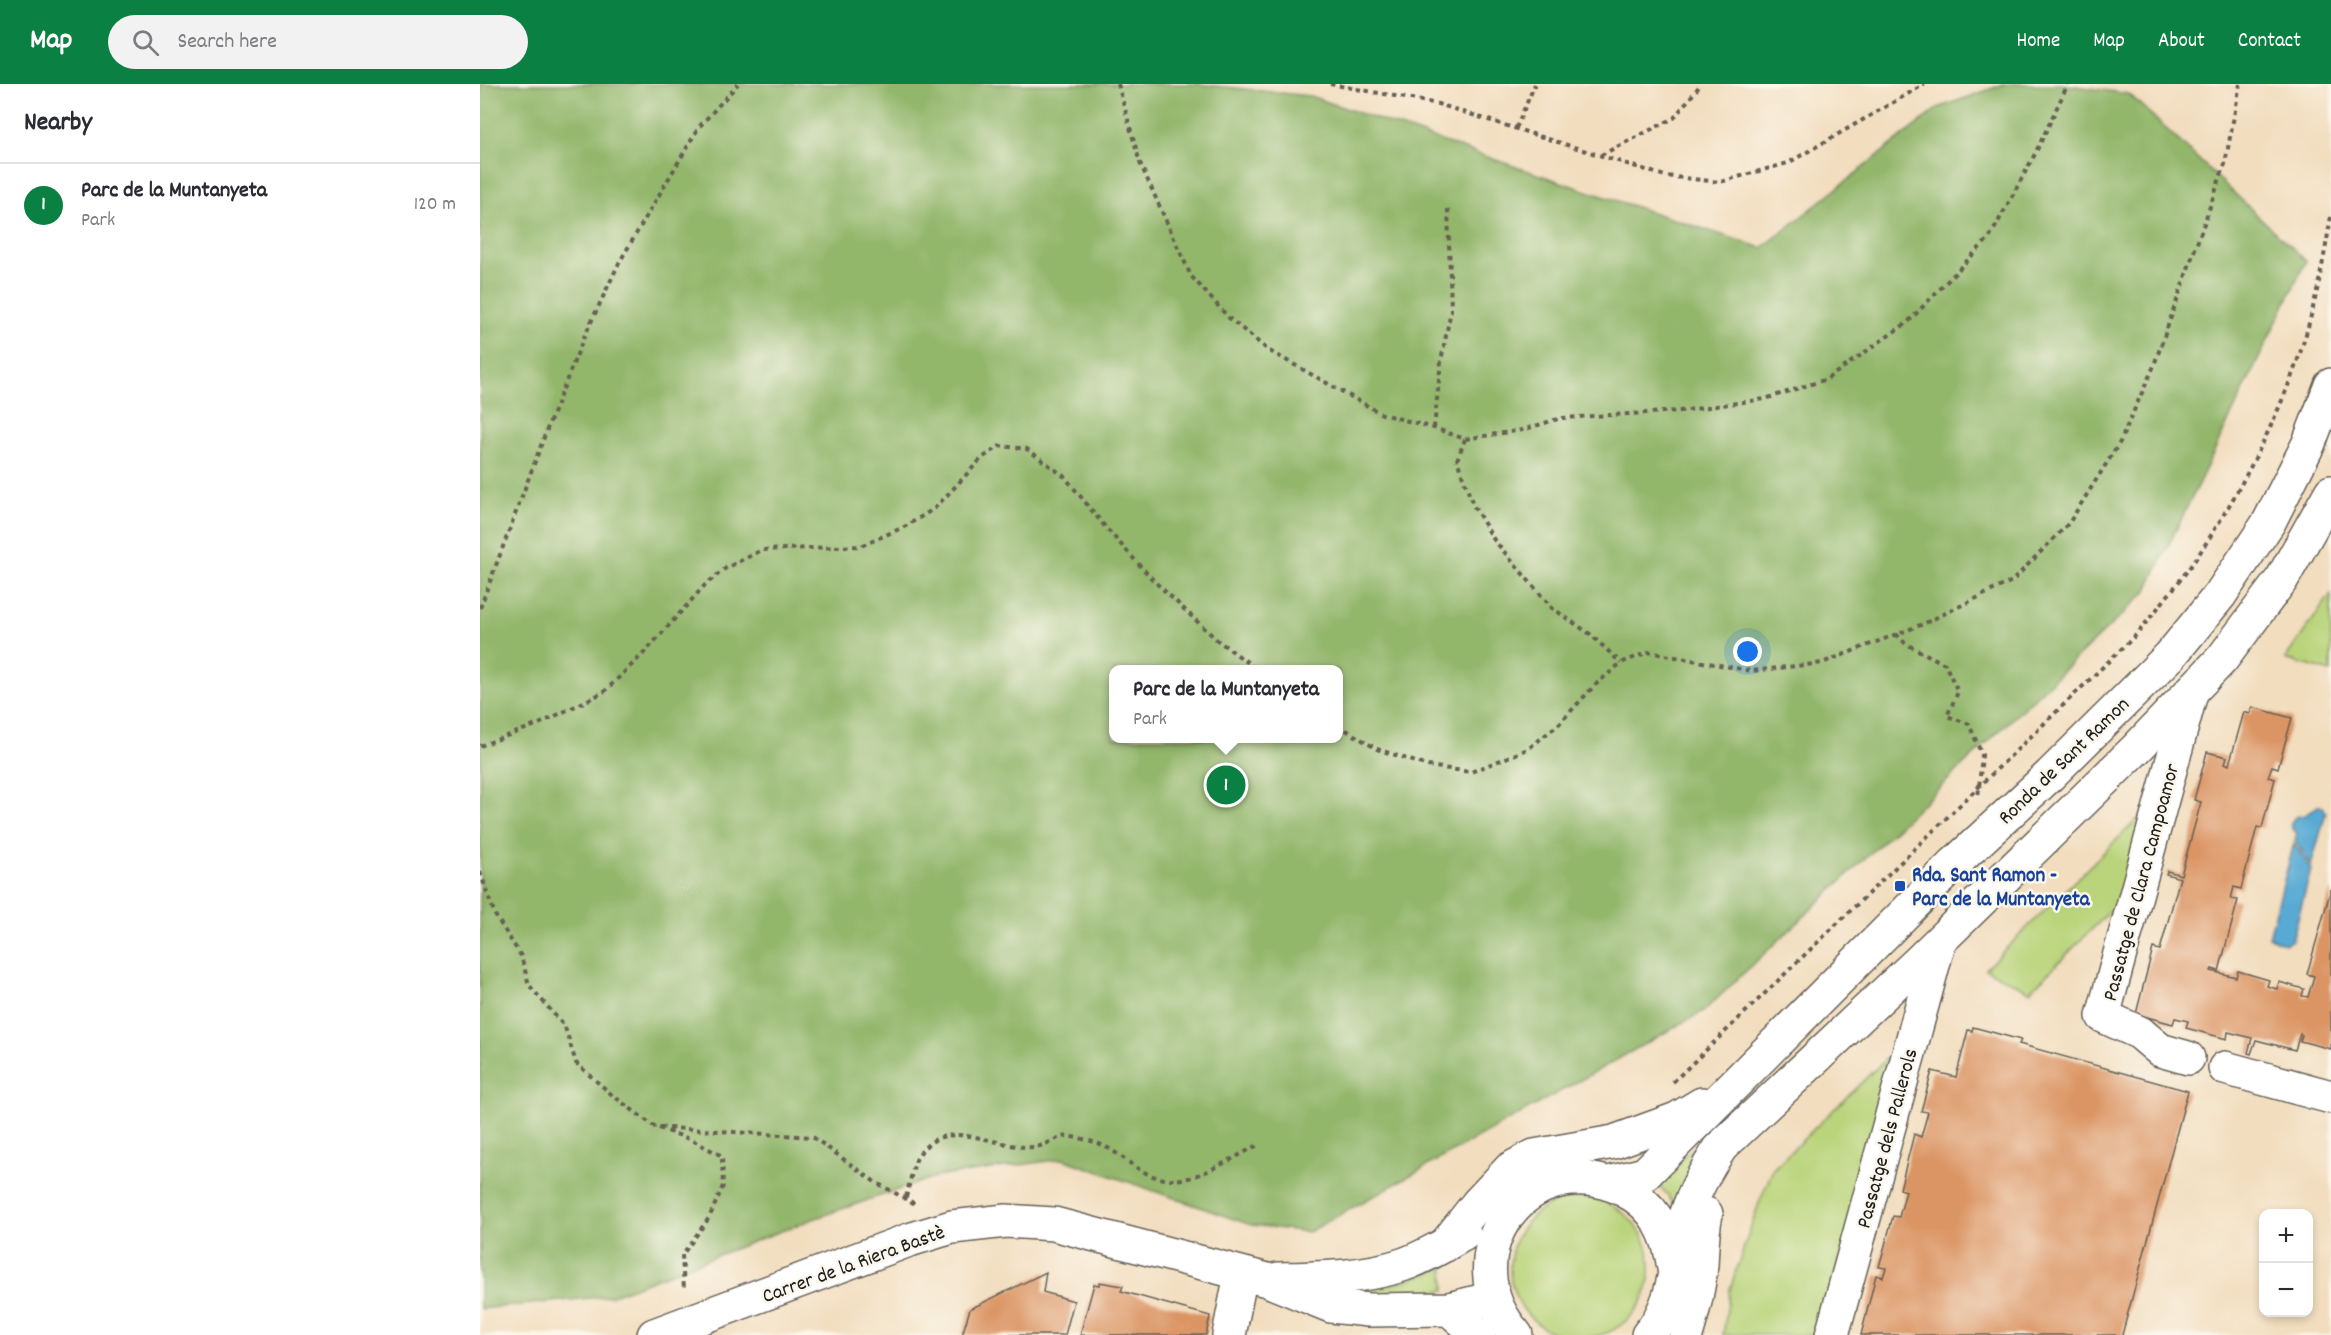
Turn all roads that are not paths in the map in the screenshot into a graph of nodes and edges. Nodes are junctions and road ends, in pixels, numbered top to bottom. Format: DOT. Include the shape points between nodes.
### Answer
graph roads {
  1 [pos="2331,385"];
  2 [pos="2331,492"];
  3 [pos="2192,690"];
  4 [pos="1940,942"];
  5 [pos="2188,1058"];
  6 [pos="2224,1068"];
  7 [pos="1731,1088"];
  8 [pos="2331,1097"];
  9 [pos="1742,1126"];
  10 [pos="1609,1183"];
  11 [pos="1515,1206"];
  12 [pos="1445,1245"];
  13 [pos="1674,1273"];
  14 [pos="1254,1277"];
  15 [pos="1493,1298"];
  16 [pos="1449,1309"];
  17 [pos="672,1330"];
  18 [pos="1661,1332"];
  19 [pos="1229,1335"];
  20 [pos="1479,1335"];
  21 [pos="1516,1335"];
  22 [pos="1832,1335"];
  1 -- 7 [label="street, Ronda de Sant Ramon" via="2269,522 2220,595 2170,656"];
  2 -- 3 [label="street, Ronda de Sant Ramon" via="2282,579 2222,659"];
  3 -- 4 [label="street, Ronda de Sant Ramon"];
  3 -- 5 [label="street, Passatge de Clara Campoamor" via="2103,1016 2140,1033 2160,1050"];
  4 -- 9 [label="street, Ronda de Sant Ramon"];
  4 -- 22 [label="street, Passatge dels Pallerols"];
  6 -- 8 [label="street"];
  7 -- 10 [label="street, Ronda de Sant Ramon" via="1645,1174"];
  7 -- 12 [label="street, Ronda de Sant Ramon" via="1677,1119 1614,1142 1534,1156 1510,1169"];
  9 -- 13 [label="street, Ronda de Sant Ramon" via="1702,1176 1687,1214"];
  9 -- 18 [label="street, Ronda de Sant Ramon" via="1709,1198 1701,1236 1696,1300"];
  10 -- 11 [label="street, Ronda de Sant Ramon" via="1584,1178 1558,1181"];
  10 -- 13 [label="street, Ronda de Sant Ramon" via="1635,1196 1657,1217 1670,1243"];
  11 -- 12 [label="street, Carrer de la Riera Bastè"];
  11 -- 15 [label="street, Ronda de Sant Ramon" via="1500,1226 1491,1249 1489,1274"];
  12 -- 14 [label="street, Carrer de la Riera Bastè" via="1403,1265 1369,1272 1329,1277"];
  13 -- 18 [label="street, Ronda de Sant Ramon"];
  14 -- 16 [label="street, Carrer de la Riera Bastè" via="1330,1306 1369,1310"];
  14 -- 17 [label="street, Carrer de la Riera Bastè" via="1054,1224 1006,1221 952,1227 909,1240"];
  14 -- 19 [label="street"];
  15 -- 16 [label="street, Carrer de la Riera Bastè"];
  15 -- 21 [label="street, Ronda de Sant Ramon" via="1504,1322"];
  16 -- 20 [label="street"];
}
